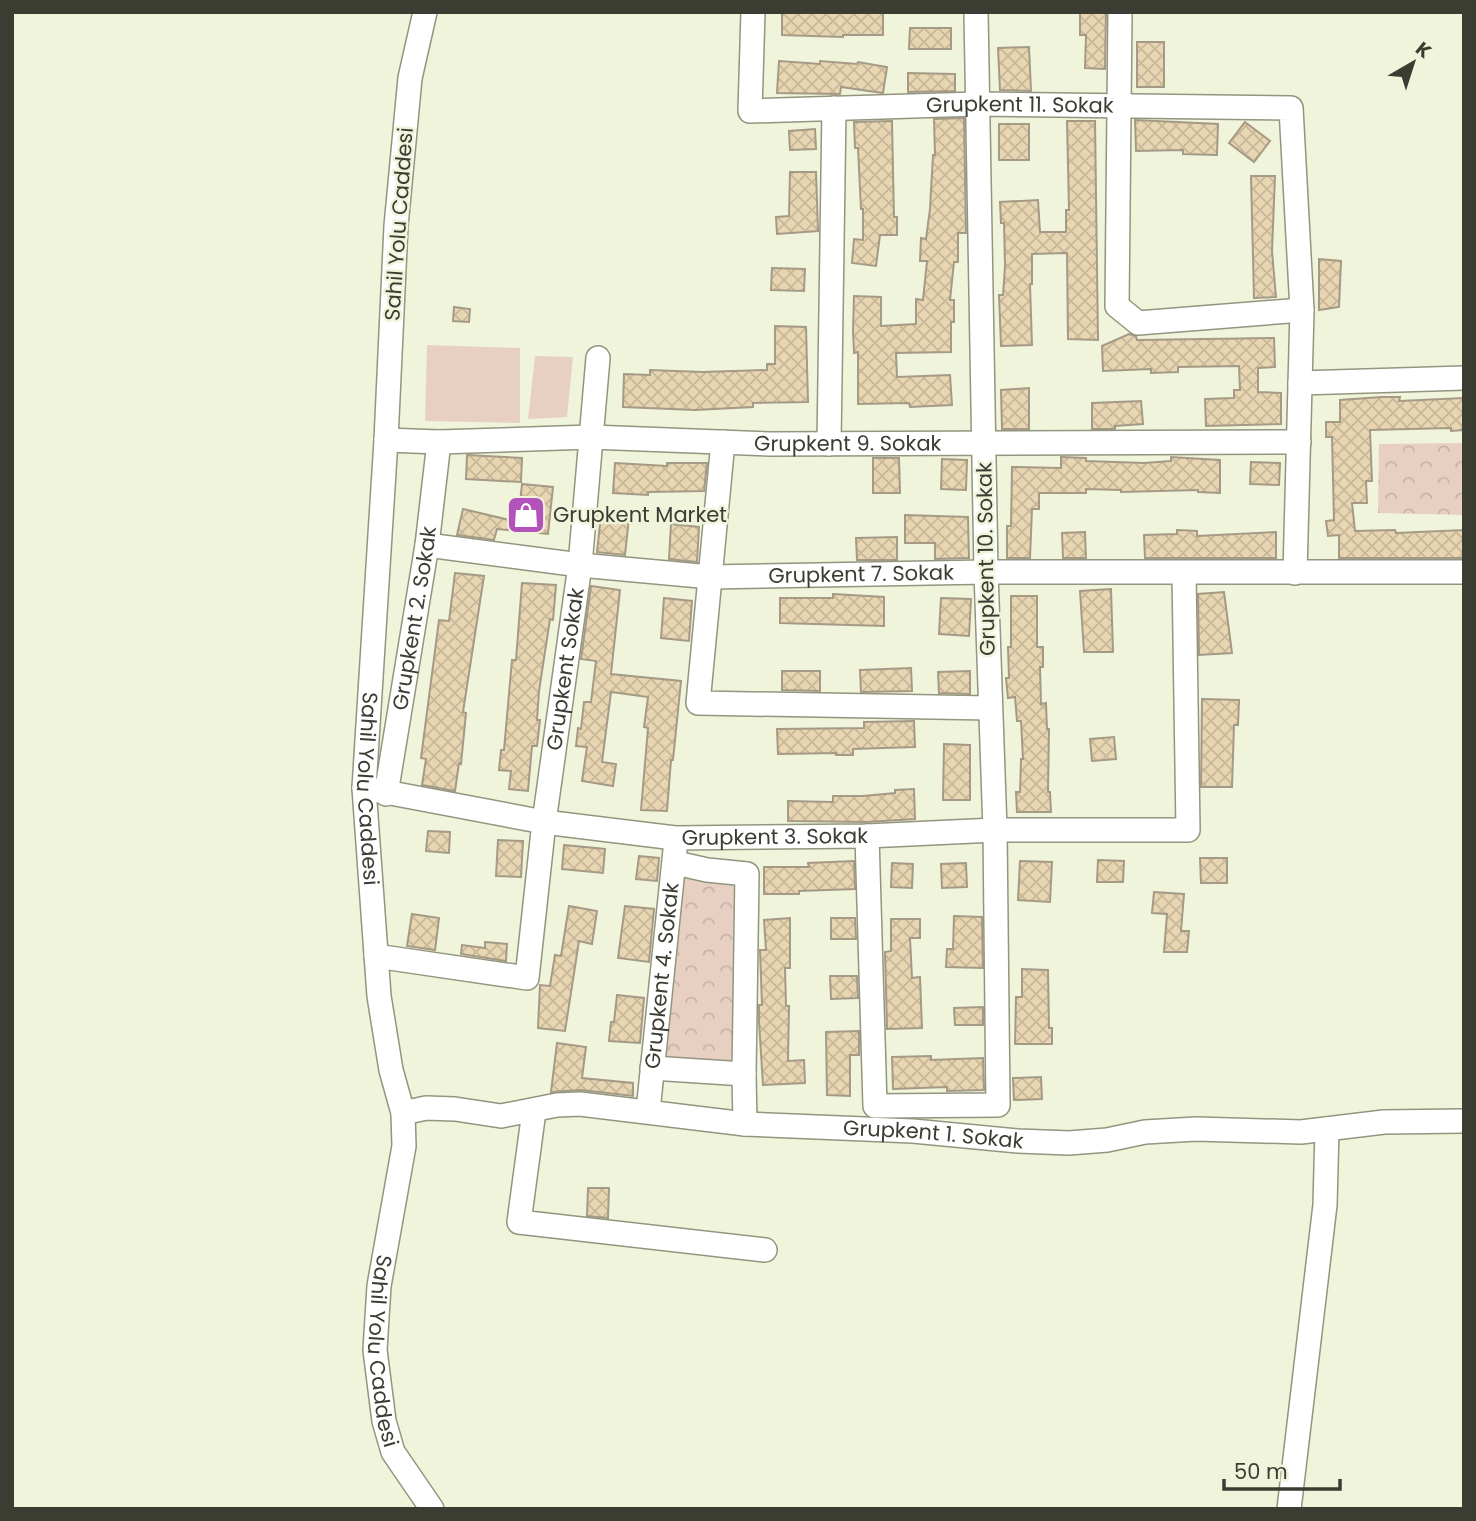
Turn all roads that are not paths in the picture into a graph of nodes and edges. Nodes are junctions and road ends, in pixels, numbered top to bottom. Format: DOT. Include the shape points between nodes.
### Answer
graph roads {
  1 [pos="425,12"];
  2 [pos="753,12"];
  3 [pos="976,12"];
  4 [pos="1120,12"];
  5 [pos="977,104"];
  6 [pos="1118,106"];
  7 [pos="834,108"];
  8 [pos="1301,310"];
  9 [pos="598,358"];
  10 [pos="1464,378"];
  11 [pos="1300,383"];
  12 [pos="591,437"];
  13 [pos="386,440"];
  14 [pos="439,442"];
  15 [pos="723,442"];
  16 [pos="1298,442"];
  17 [pos="829,444"];
  18 [pos="984,444"];
  19 [pos="427,545"];
  20 [pos="580,565"];
  21 [pos="986,572"];
  22 [pos="1464,572"];
  23 [pos="1184,573"];
  24 [pos="1296,573"];
  25 [pos="711,577"];
  26 [pos="990,708"];
  27 [pos="375,791"];
  28 [pos="544,822"];
  29 [pos="995,830"];
  30 [pos="867,836"];
  31 [pos="675,838"];
  32 [pos="676,863"];
  33 [pos="376,956"];
  34 [pos="652,1068"];
  35 [pos="744,1074"];
  36 [pos="534,1111"];
  37 [pos="648,1111"];
  38 [pos="403,1113"];
  39 [pos="1464,1121"];
  40 [pos="745,1124"];
  41 [pos="1327,1129"];
  42 [pos="765,1250"];
  43 [pos="432,1509"];
  44 [pos="1289,1509"];
  1 -- 13 [label="street, Sahil Yolu Caddesi" via="411,78 396,226"];
  2 -- 7 [label="street, Grupkent 11. Sokak" via="750,111"];
  3 -- 5 [label="street, Grupkent 10. Sokak"];
  4 -- 6 [label="street"];
  5 -- 6 [label="street, Grupkent 11. Sokak"];
  5 -- 7 [label="street, Grupkent 11. Sokak"];
  5 -- 18 [label="street, Grupkent 10. Sokak"];
  6 -- 8 [label="street, Grupkent 11. Sokak" via="1291,108"];
  6 -- 8 [label="street" via="1116,306 1138,323"];
  7 -- 17 [label="street"];
  8 -- 11 [label="street"];
  9 -- 12 [label="street, Grupkent Sokak"];
  10 -- 11 [label="street"];
  11 -- 16 [label="street"];
  12 -- 14 [label="street, Grupkent 9. Sokak"];
  12 -- 15 [label="street, Grupkent 9. Sokak"];
  12 -- 20 [label="street, Grupkent Sokak"];
  13 -- 14 [label="street, Grupkent 9. Sokak"];
  13 -- 27 [label="street, Sahil Yolu Caddesi"];
  14 -- 19 [label="street, Grupkent 2. Sokak"];
  15 -- 17 [label="street, Grupkent 9. Sokak"];
  15 -- 25 [label="street"];
  16 -- 18 [label="street, Grupkent 9. Sokak"];
  16 -- 24 [label="street"];
  17 -- 18 [label="street, Grupkent 9. Sokak"];
  18 -- 21 [label="street, Grupkent 10. Sokak"];
  19 -- 20 [label="street, Grupkent 7. Sokak"];
  19 -- 27 [label="street, Grupkent 2. Sokak"];
  20 -- 25 [label="street, Grupkent 7. Sokak"];
  20 -- 28 [label="street, Grupkent Sokak"];
  21 -- 23 [label="street, Grupkent 7. Sokak"];
  21 -- 25 [label="street, Grupkent 7. Sokak"];
  21 -- 26 [label="street, Grupkent 10. Sokak"];
  22 -- 24 [label="street, Grupkent 7. Sokak"];
  23 -- 24 [label="street, Grupkent 7. Sokak"];
  23 -- 29 [label="street, Grupkent 3. Sokak" via="1188,830"];
  25 -- 26 [label="street" via="698,703"];
  26 -- 29 [label="street, Grupkent 10. Sokak"];
  27 -- 28 [label="street, Grupkent 3. Sokak"];
  27 -- 33 [label="street, Sahil Yolu Caddesi"];
  28 -- 31 [label="street, Grupkent 3. Sokak"];
  28 -- 33 [label="street, Grupkent Sokak" via="527,978"];
  29 -- 30 [label="street, Grupkent 3. Sokak"];
  29 -- 30 [label="street, Grupkent 10. Sokak" via="998,1105 875,1106"];
  30 -- 31 [label="street, Grupkent 3. Sokak"];
  31 -- 32 [label="street, Grupkent 4. Sokak"];
  32 -- 34 [label="street, Grupkent 4. Sokak"];
  32 -- 35 [label="street" via="747,874"];
  33 -- 38 [label="street, Sahil Yolu Caddesi" via="391,1070"];
  34 -- 35 [label="street"];
  34 -- 37 [label="street, Grupkent 4. Sokak"];
  35 -- 40 [label="street"];
  36 -- 37 [label="street, Grupkent 1. Sokak" via="580,1104"];
  36 -- 38 [label="street, Grupkent 1. Sokak" via="502,1116 426,1108"];
  36 -- 42 [label="street" via="520,1222"];
  37 -- 40 [label="street, Grupkent 1. Sokak"];
  38 -- 43 [label="street, Sahil Yolu Caddesi" via="404,1146 379,1286 375,1350 393,1452"];
  39 -- 41 [label="street, Grupkent 1. Sokak" via="1384,1122"];
  40 -- 41 [label="street, Grupkent 1. Sokak" via="1069,1143 1196,1129"];
  41 -- 44 [label="street" via="1324,1217"];
}
